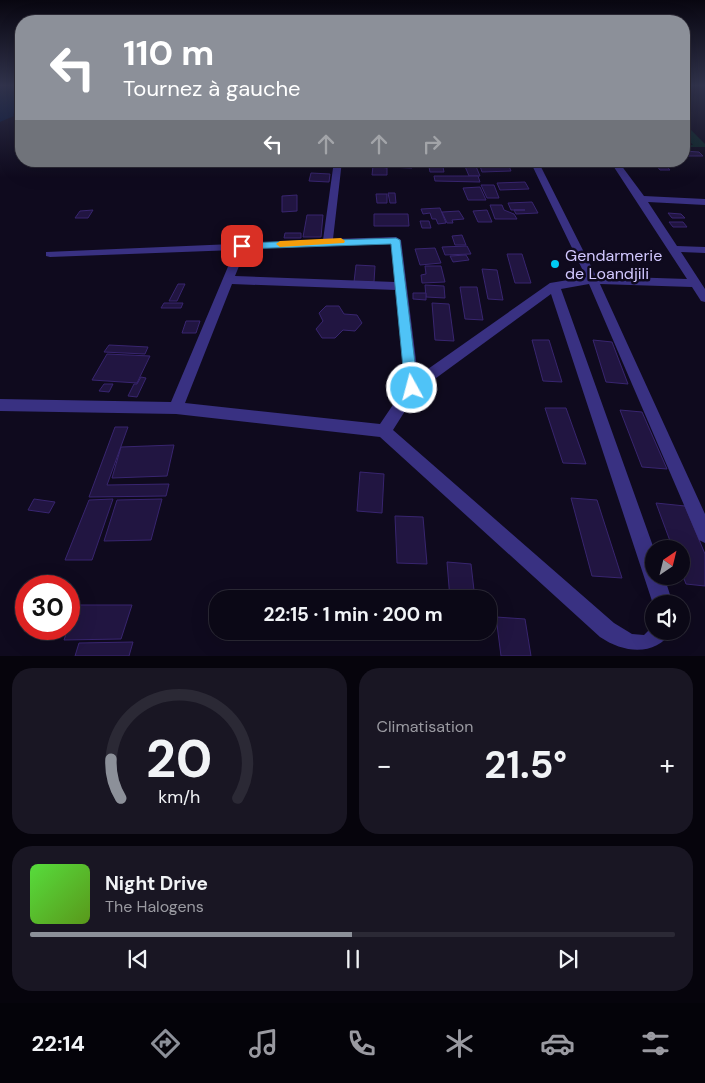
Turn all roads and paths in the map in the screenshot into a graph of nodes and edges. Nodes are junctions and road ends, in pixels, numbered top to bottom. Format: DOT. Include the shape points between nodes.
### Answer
graph roads {
  1 [pos="337,167"];
  2 [pos="537,167"];
  3 [pos="618,167"];
  4 [pos="641,199"];
  5 [pos="705,202"];
  6 [pos="328,242"];
  7 [pos="242,246"];
  8 [pos="674,249"];
  9 [pos="705,250"];
  10 [pos="50,254"];
  11 [pos="228,280"];
  12 [pos="592,280"];
  13 [pos="694,283"];
  14 [pos="400,286"];
  15 [pos="554,286"];
  16 [pos="705,298"];
  17 [pos="412,388"];
  18 [pos="0,405"];
  19 [pos="176,408"];
  20 [pos="384,431"];
  21 [pos="705,534"];
  22 [pos="645,550"];
  23 [pos="655,640"];
  1 -- 6 [label="street"];
  2 -- 12 [label="street"];
  3 -- 4 [label="street"];
  4 -- 5 [label="street"];
  4 -- 8 [label="street"];
  6 -- 7 [label="street"];
  6 -- 14 [label="street" via="396,240"];
  7 -- 10 [label="street"];
  7 -- 11 [label="street"];
  8 -- 9 [label="street"];
  8 -- 13 [label="street"];
  11 -- 14 [label="street"];
  11 -- 19 [label="street"];
  12 -- 13 [label="street"];
  12 -- 15 [label="street"];
  12 -- 21 [label="street"];
  13 -- 16 [label="street"];
  14 -- 17 [label="street"];
  15 -- 17 [label="street"];
  15 -- 22 [label="street"];
  17 -- 20 [label="street"];
  18 -- 19 [label="street"];
  19 -- 20 [label="street"];
  20 -- 23 [label="street" via="608,630 627,643 642,647"];
}
